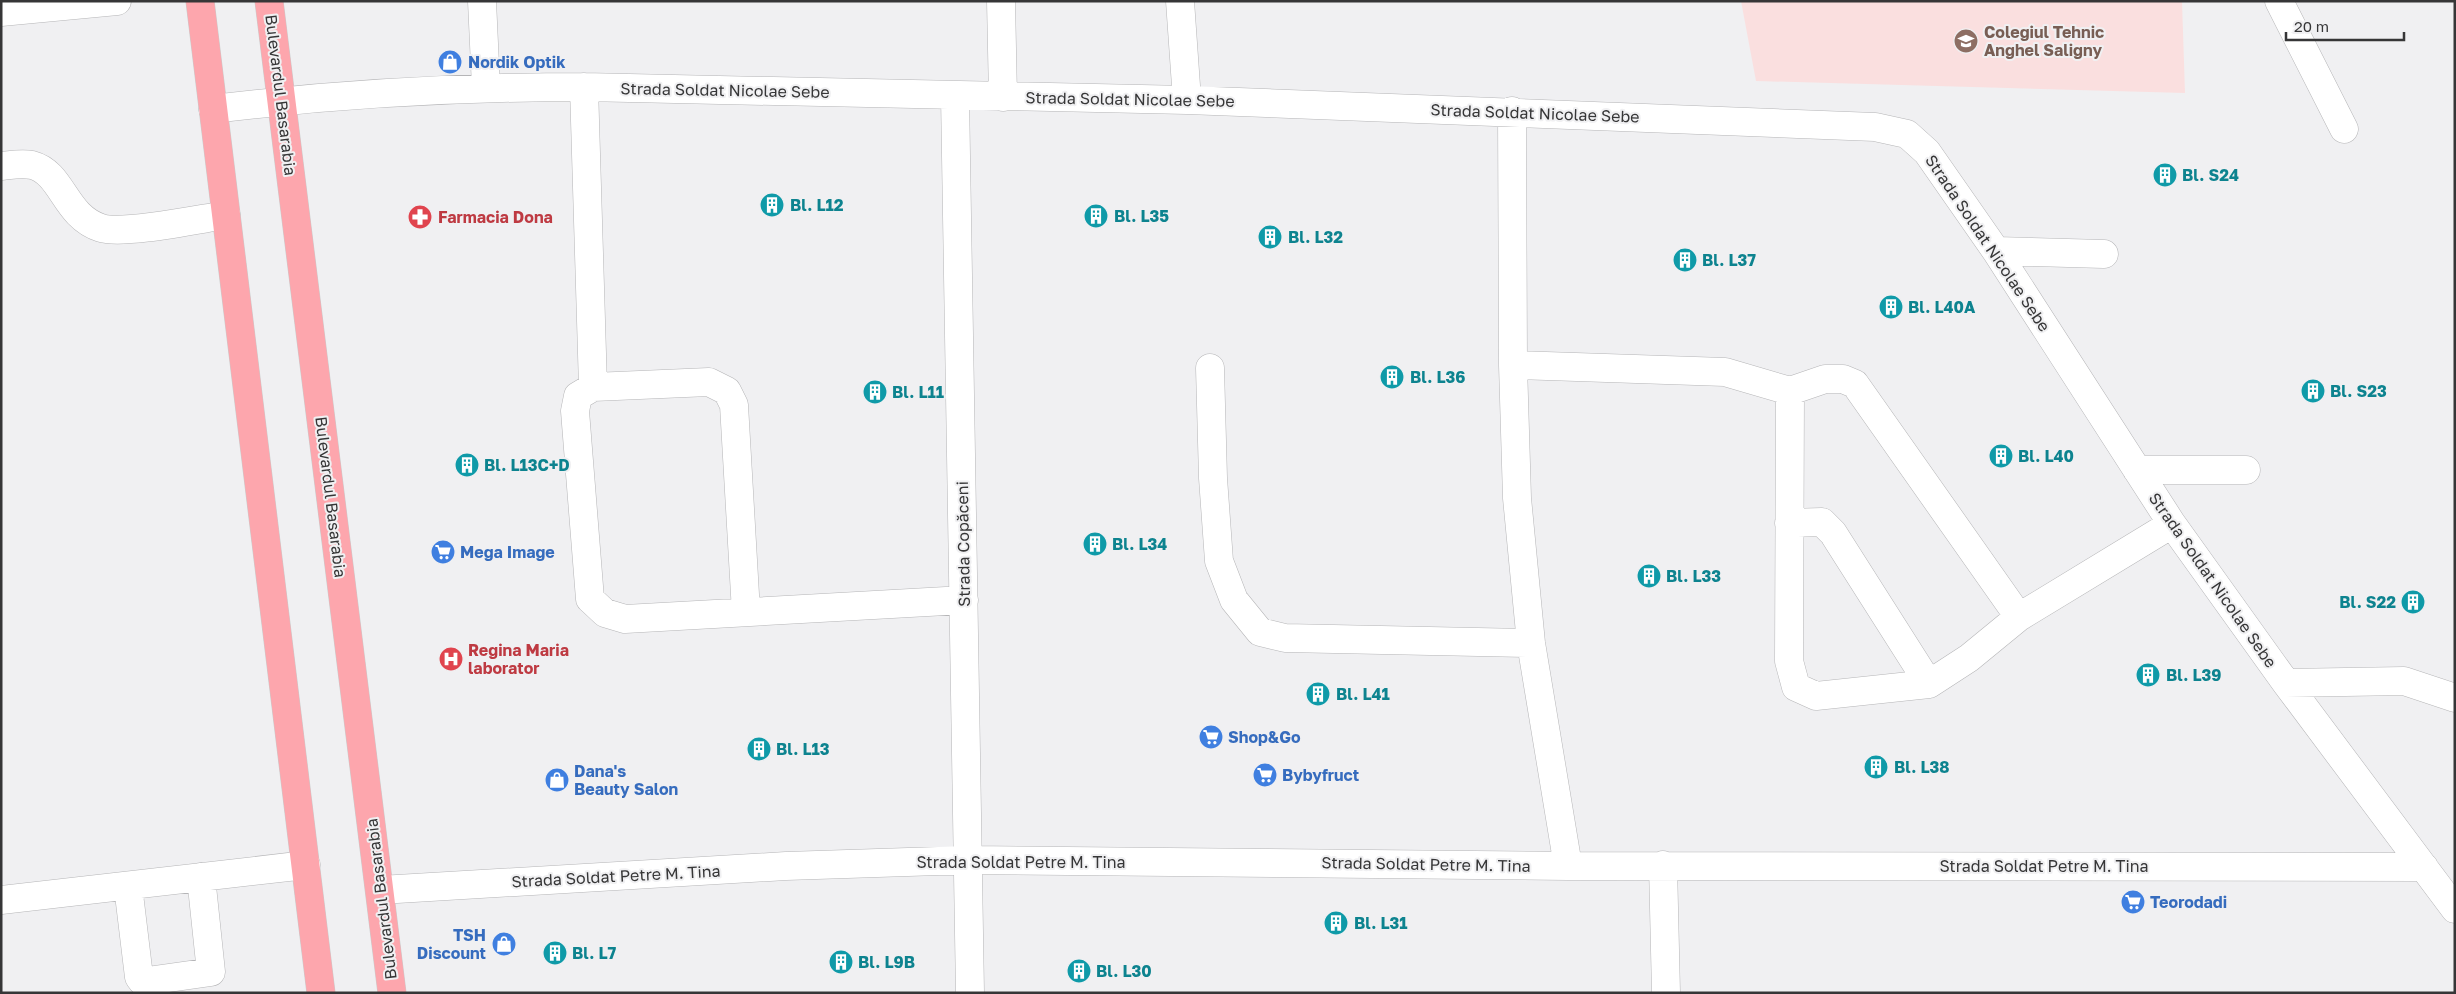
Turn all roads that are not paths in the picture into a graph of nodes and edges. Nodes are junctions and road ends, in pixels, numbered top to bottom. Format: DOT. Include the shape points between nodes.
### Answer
graph roads {
  1 [pos="117,1"];
  2 [pos="200,1"];
  3 [pos="269,1"];
  4 [pos="482,1"];
  5 [pos="1001,1"];
  6 [pos="1180,1"];
  7 [pos="2279,1"];
  8 [pos="1,12"];
  9 [pos="486,87"];
  10 [pos="584,87"];
  11 [pos="955,96"];
  12 [pos="1003,97"];
  13 [pos="282,100"];
  14 [pos="1187,100"];
  15 [pos="213,109"];
  16 [pos="1512,111"];
  17 [pos="2344,129"];
  18 [pos="1,166"];
  19 [pos="226,215"];
  20 [pos="1996,251"];
  21 [pos="2104,254"];
  22 [pos="1513,365"];
  23 [pos="1210,368"];
  24 [pos="593,388"];
  25 [pos="1790,391"];
  26 [pos="2137,470"];
  27 [pos="2246,470"];
  28 [pos="1789,523"];
  29 [pos="2172,524"];
  30 [pos="964,600"];
  31 [pos="746,612"];
  32 [pos="2019,618"];
  33 [pos="1531,643"];
  34 [pos="2286,682"];
  35 [pos="1929,684"];
  36 [pos="2455,698"];
  37 [pos="969,860"];
  38 [pos="306,865"];
  39 [pos="1568,866"];
  40 [pos="1663,866"];
  41 [pos="2424,867"];
  42 [pos="201,877"];
  43 [pos="128,886"];
  44 [pos="380,890"];
  45 [pos="2451,898"];
  46 [pos="1,900"];
  47 [pos="321,993"];
  48 [pos="392,993"];
  49 [pos="970,993"];
  50 [pos="1666,993"];
  1 -- 8 [label="street"];
  2 -- 15 [label="main road"];
  3 -- 13 [label="main road, Bulevardul Basarabia"];
  4 -- 9 [label="street"];
  5 -- 12 [label="street"];
  6 -- 14 [label="street"];
  7 -- 17 [label="street"];
  9 -- 10 [label="street, Strada Soldat Nicolae Sebe"];
  9 -- 13 [label="street, Strada Soldat Nicolae Sebe"];
  10 -- 11 [label="street, Strada Soldat Nicolae Sebe"];
  10 -- 24 [label="street"];
  11 -- 12 [label="street, Strada Soldat Nicolae Sebe"];
  11 -- 30 [label="street, Strada Copăceni"];
  12 -- 14 [label="street, Strada Soldat Nicolae Sebe"];
  13 -- 15 [label="street, Strada Soldat Nicolae Sebe"];
  13 -- 44 [label="main road, Bulevardul Basarabia"];
  14 -- 16 [label="street, Strada Soldat Nicolae Sebe"];
  15 -- 19 [label="main road"];
  16 -- 20 [label="street, Strada Soldat Nicolae Sebe" via="1876,126 1907,134 1927,152"];
  16 -- 22 [label="street"];
  18 -- 19 [label="street" via="32,165 42,170 53,178 78,215 103,229 122,230"];
  19 -- 38 [label="main road"];
  20 -- 21 [label="street"];
  20 -- 26 [label="street, Strada Soldat Nicolae Sebe"];
  22 -- 25 [label="street" via="1725,372"];
  22 -- 33 [label="street" via="1517,498"];
  23 -- 33 [label="street" via="1219,561 1234,600 1260,632 1284,638"];
  24 -- 31 [label="street" via="709,382 727,391 734,405"];
  24 -- 31 [label="street" via="578,396 575,411 590,599 604,613 625,619"];
  25 -- 28 [label="street"];
  25 -- 32 [label="street" via="1825,379 1843,379 1855,384"];
  26 -- 27 [label="street"];
  26 -- 29 [label="street, Strada Soldat Nicolae Sebe"];
  28 -- 35 [label="street" via="1822,522 1832,533"];
  28 -- 35 [label="street" via="1790,661 1796,687 1816,696"];
  29 -- 32 [label="street"];
  29 -- 34 [label="street, Strada Soldat Nicolae Sebe"];
  30 -- 31 [label="street"];
  30 -- 37 [label="street, Strada Copăceni"];
  32 -- 35 [label="street" via="1969,658"];
  33 -- 39 [label="street"];
  34 -- 36 [label="street" via="2404,680"];
  34 -- 41 [label="street, Strada Soldat Nicolae Sebe"];
  37 -- 39 [label="street, Strada Soldat Petre M. Tina"];
  37 -- 44 [label="street, Strada Soldat Petre M. Tina" via="786,866"];
  37 -- 49 [label="street, Strada Copăceni"];
  38 -- 42 [label="street"];
  38 -- 47 [label="main road"];
  39 -- 40 [label="street, Strada Soldat Petre M. Tina"];
  40 -- 41 [label="street, Strada Soldat Petre M. Tina"];
  40 -- 50 [label="street"];
  41 -- 45 [label="street, Strada Soldat Nicolae Sebe"];
  42 -- 43 [label="street"];
  42 -- 43 [label="street" via="211,972 147,981 139,977"];
  43 -- 46 [label="street"];
  44 -- 48 [label="main road, Bulevardul Basarabia"];
}
